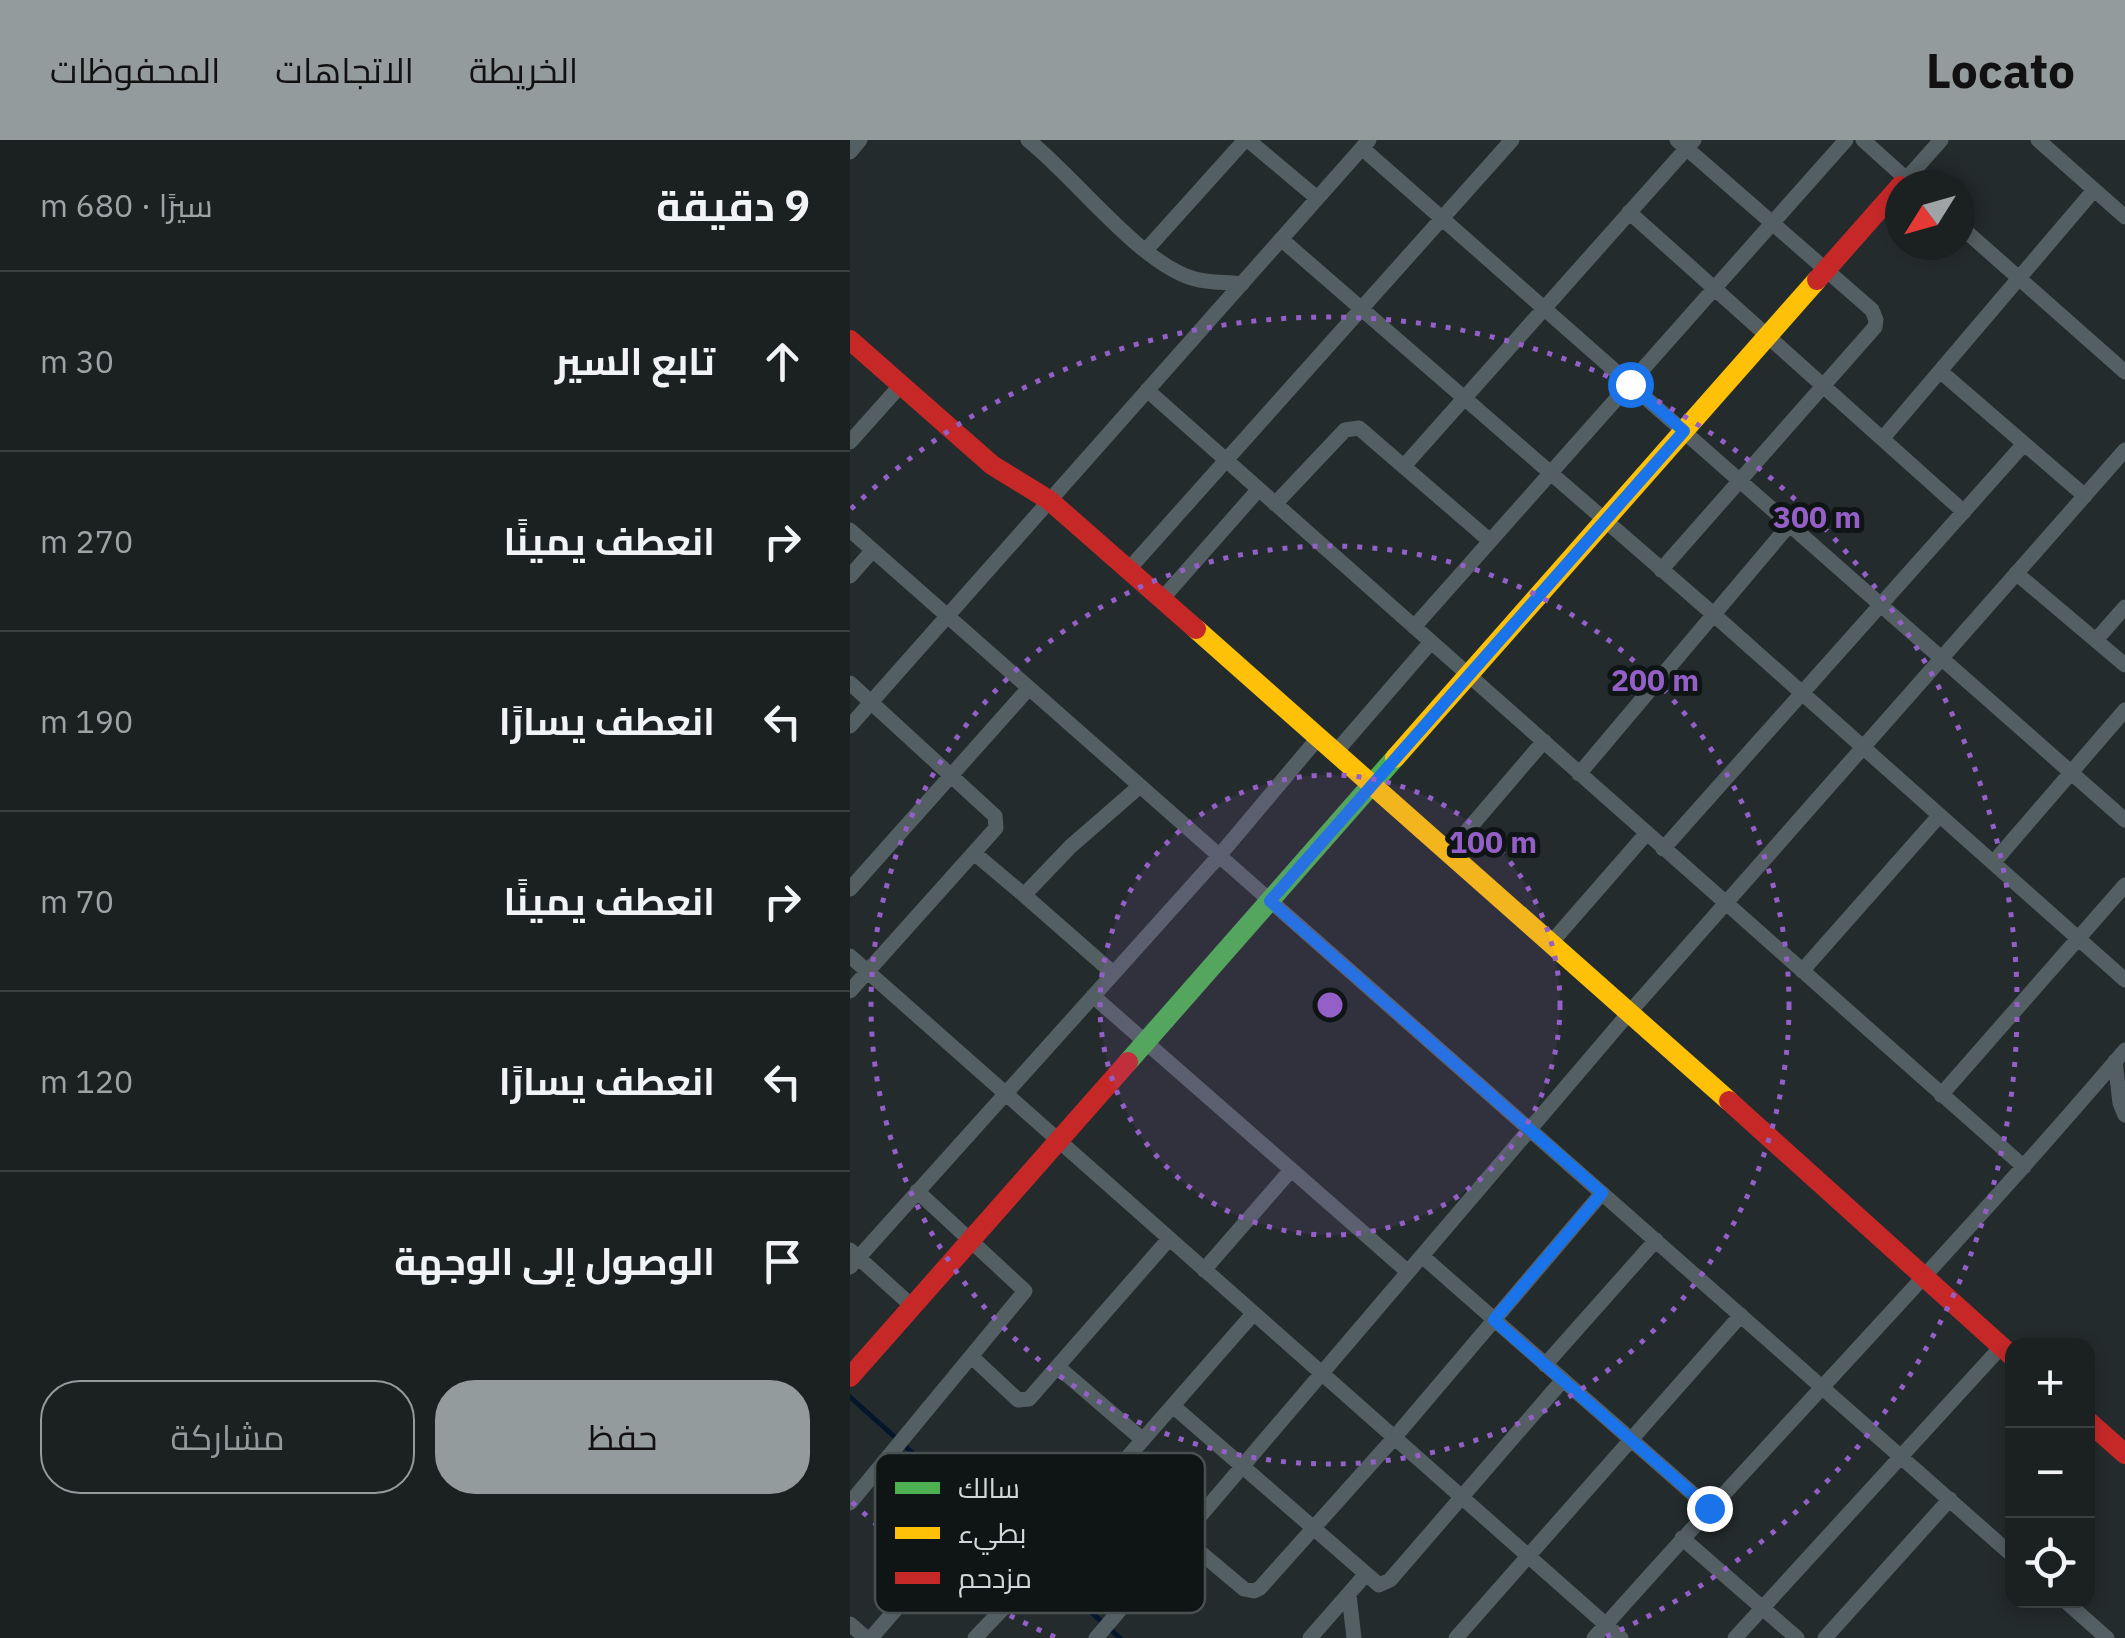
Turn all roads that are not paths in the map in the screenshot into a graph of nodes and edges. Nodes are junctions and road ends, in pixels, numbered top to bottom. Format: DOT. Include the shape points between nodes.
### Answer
graph roads {
  1 [pos="860,140"];
  2 [pos="1028,140"];
  3 [pos="1247,140"];
  4 [pos="1512,140"];
  5 [pos="1846,140"];
  6 [pos="1863,140"];
  7 [pos="1941,140"];
  8 [pos="2038,140"];
  9 [pos="1686,143"];
  10 [pos="1365,144"];
  11 [pos="850,152"];
  12 [pos="1892,170"];
  13 [pos="1916,170"];
  14 [pos="2094,190"];
  15 [pos="1317,198"];
  16 [pos="1885,206"];
  17 [pos="1629,212"];
  18 [pos="1442,216"];
  19 [pos="2125,217"];
  20 [pos="1772,223"];
  21 [pos="1281,239"];
  22 [pos="1975,239"];
  23 [pos="1146,250"];
  24 [pos="1826,270"];
  25 [pos="2018,278"];
  26 [pos="1242,284"];
  27 [pos="1715,288"];
  28 [pos="1544,308"];
  29 [pos="1360,309"];
  30 [pos="1768,335"];
  31 [pos="850,340"];
  32 [pos="1940,371"];
  33 [pos="2125,372"];
  34 [pos="1824,383"];
  35 [pos="1630,384"];
  36 [pos="900,386"];
  37 [pos="1147,390"];
  38 [pos="1463,398"];
  39 [pos="1684,431"];
  40 [pos="1883,438"];
  41 [pos="850,442"];
  42 [pos="2023,445"];
  43 [pos="2125,450"];
  44 [pos="1226,460"];
  45 [pos="1404,466"];
  46 [pos="1548,473"];
  47 [pos="1740,480"];
  48 [pos="1259,489"];
  49 [pos="2084,496"];
  50 [pos="1049,500"];
  51 [pos="1275,504"];
  52 [pos="1964,512"];
  53 [pos="1604,522"];
  54 [pos="1790,524"];
  55 [pos="850,530"];
  56 [pos="1490,540"];
  57 [pos="872,550"];
  58 [pos="1129,569"];
  59 [pos="1661,570"];
  60 [pos="2016,573"];
  61 [pos="850,576"];
  62 [pos="1162,600"];
  63 [pos="1882,606"];
  64 [pos="2125,607"];
  65 [pos="1712,613"];
  66 [pos="947,616"];
  67 [pos="1414,626"];
  68 [pos="2096,640"];
  69 [pos="1431,642"];
  70 [pos="1942,658"];
  71 [pos="2125,665"];
  72 [pos="1468,675"];
  73 [pos="850,683"];
  74 [pos="1029,688"];
  75 [pos="1802,695"];
  76 [pos="872,702"];
  77 [pos="2125,710"];
  78 [pos="850,726"];
  79 [pos="1318,738"];
  80 [pos="1544,741"];
  81 [pos="1862,748"];
  82 [pos="1334,753"];
  83 [pos="2073,772"];
  84 [pos="1579,774"];
  85 [pos="951,775"];
  86 [pos="1371,785"];
  87 [pos="1140,786"];
  88 [pos="1938,816"];
  89 [pos="2125,820"];
  90 [pos="1646,834"];
  91 [pos="1663,848"];
  92 [pos="974,853"];
  93 [pos="1448,853"];
  94 [pos="1218,856"];
  95 [pos="1993,862"];
  96 [pos="2125,884"];
  97 [pos="850,889"];
  98 [pos="1024,895"];
  99 [pos="1270,901"];
  100 [pos="1726,903"];
  101 [pos="2078,938"];
  102 [pos="1550,944"];
  103 [pos="850,956"];
  104 [pos="867,971"];
  105 [pos="1802,972"];
  106 [pos="1113,973"];
  107 [pos="2125,980"];
  108 [pos="850,991"];
  109 [pos="1092,996"];
  110 [pos="1629,1014"];
  111 [pos="1146,1043"];
  112 [pos="2120,1056"];
  113 [pos="1005,1094"];
  114 [pos="1940,1095"];
  115 [pos="2125,1115"];
  116 [pos="1530,1130"];
  117 [pos="1059,1141"];
  118 [pos="2024,1167"];
  119 [pos="1291,1170"];
  120 [pos="917,1191"];
  121 [pos="1602,1193"];
  122 [pos="972,1239"];
  123 [pos="1169,1239"];
  124 [pos="1656,1240"];
  125 [pos="1422,1256"];
  126 [pos="853,1258"];
  127 [pos="1204,1270"];
  128 [pos="1408,1272"];
  129 [pos="1928,1276"];
  130 [pos="912,1306"];
  131 [pos="1253,1314"];
  132 [pos="1740,1315"];
  133 [pos="1494,1320"];
  134 [pos="2005,1349"];
  135 [pos="2005,1353"];
  136 [pos="972,1357"];
  137 [pos="1545,1364"];
  138 [pos="1058,1367"];
  139 [pos="1322,1374"];
  140 [pos="850,1378"];
  141 [pos="1562,1381"];
  142 [pos="1822,1387"];
  143 [pos="1173,1406"];
  144 [pos="2095,1427"];
  145 [pos="1394,1438"];
  146 [pos="1142,1440"];
  147 [pos="1631,1440"];
  148 [pos="892,1453"];
  149 [pos="1132,1453"];
  150 [pos="2125,1454"];
  151 [pos="1902,1455"];
  152 [pos="1243,1466"];
  153 [pos="875,1473"];
  154 [pos="1462,1498"];
  155 [pos="1950,1499"];
  156 [pos="850,1503"];
  157 [pos="1709,1508"];
  158 [pos="1205,1510"];
  159 [pos="1314,1528"];
  160 [pos="1682,1538"];
  161 [pos="2005,1549"];
  162 [pos="1205,1556"];
  163 [pos="1528,1556"];
  164 [pos="1366,1574"];
  165 [pos="1349,1595"];
  166 [pos="1762,1608"];
  167 [pos="2073,1608"];
  168 [pos="892,1613"];
  169 [pos="999,1613"];
  170 [pos="1117,1613"];
  171 [pos="850,1624"];
  172 [pos="1606,1624"];
  173 [pos="869,1638"];
  174 [pos="975,1638"];
  175 [pos="1096,1638"];
  176 [pos="1310,1638"];
  177 [pos="1354,1638"];
  178 [pos="1456,1638"];
  179 [pos="1594,1638"];
  180 [pos="1622,1638"];
  181 [pos="1735,1638"];
  182 [pos="1796,1638"];
  183 [pos="1825,1638"];
  184 [pos="2107,1638"];
  1 -- 11 [label="street"];
  2 -- 23 [label="street"];
  3 -- 15 [label="street"];
  3 -- 23 [label="street"];
  4 -- 18 [label="street"];
  5 -- 20 [label="street"];
  6 -- 12 [label="street"];
  7 -- 13 [label="street"];
  8 -- 14 [label="street"];
  9 -- 17 [label="street"];
  9 -- 20 [label="street"];
  10 -- 15 [label="street"];
  10 -- 18 [label="street"];
  14 -- 19 [label="street"];
  14 -- 25 [label="street"];
  15 -- 21 [label="street"];
  16 -- 24 [label="street"];
  17 -- 27 [label="street"];
  17 -- 28 [label="street"];
  18 -- 28 [label="street"];
  18 -- 29 [label="street"];
  20 -- 24 [label="street"];
  20 -- 27 [label="street"];
  21 -- 26 [label="street"];
  21 -- 29 [label="street"];
  22 -- 25 [label="street"];
  23 -- 26 [label="street" via="1194,279"];
  24 -- 30 [label="street"];
  24 -- 34 [label="street" via="1876,320"];
  25 -- 32 [label="street"];
  25 -- 33 [label="street"];
  26 -- 37 [label="street"];
  27 -- 30 [label="street"];
  27 -- 35 [label="street"];
  28 -- 35 [label="street"];
  28 -- 38 [label="street"];
  29 -- 38 [label="street"];
  29 -- 44 [label="street"];
  30 -- 34 [label="street"];
  30 -- 39 [label="street"];
  31 -- 36 [label="street"];
  32 -- 40 [label="street"];
  32 -- 42 [label="street"];
  34 -- 40 [label="street"];
  34 -- 47 [label="street"];
  35 -- 39 [label="street"];
  35 -- 46 [label="street"];
  36 -- 41 [label="street"];
  36 -- 50 [label="street" via="992,465"];
  37 -- 44 [label="street"];
  37 -- 50 [label="street"];
  38 -- 45 [label="street"];
  38 -- 46 [label="street"];
  39 -- 47 [label="street"];
  39 -- 53 [label="street"];
  40 -- 52 [label="street"];
  42 -- 49 [label="street"];
  42 -- 52 [label="street"];
  43 -- 49 [label="street"];
  44 -- 48 [label="street"];
  44 -- 58 [label="street"];
  45 -- 51 [label="street" via="1352,427"];
  45 -- 56 [label="street"];
  46 -- 53 [label="street"];
  46 -- 56 [label="street"];
  47 -- 54 [label="street"];
  47 -- 59 [label="street"];
  48 -- 51 [label="street"];
  48 -- 62 [label="street"];
  49 -- 60 [label="street"];
  50 -- 58 [label="street"];
  50 -- 66 [label="street"];
  51 -- 67 [label="street"];
  52 -- 63 [label="street"];
  53 -- 59 [label="street"];
  53 -- 72 [label="street"];
  54 -- 63 [label="street"];
  54 -- 65 [label="street"];
  55 -- 57 [label="street"];
  56 -- 67 [label="street"];
  57 -- 61 [label="street"];
  57 -- 66 [label="street"];
  58 -- 62 [label="street"];
  59 -- 65 [label="street"];
  60 -- 68 [label="street"];
  60 -- 70 [label="street"];
  62 -- 79 [label="street"];
  63 -- 70 [label="street"];
  63 -- 75 [label="street"];
  64 -- 68 [label="street"];
  65 -- 75 [label="street"];
  65 -- 84 [label="street"];
  66 -- 74 [label="street"];
  66 -- 76 [label="street"];
  67 -- 69 [label="street"];
  68 -- 71 [label="street"];
  69 -- 72 [label="street"];
  69 -- 82 [label="street"];
  70 -- 81 [label="street"];
  70 -- 83 [label="street"];
  72 -- 80 [label="street"];
  72 -- 86 [label="street"];
  73 -- 76 [label="street"];
  74 -- 85 [label="street"];
  74 -- 87 [label="street"];
  75 -- 81 [label="street"];
  75 -- 91 [label="street"];
  76 -- 78 [label="street"];
  76 -- 85 [label="street"];
  77 -- 83 [label="street"];
  79 -- 82 [label="street"];
  79 -- 94 [label="street"];
  80 -- 84 [label="street"];
  80 -- 93 [label="street"];
  81 -- 88 [label="street"];
  81 -- 100 [label="street"];
  82 -- 86 [label="street"];
  83 -- 89 [label="street"];
  83 -- 95 [label="street"];
  84 -- 90 [label="street"];
  85 -- 92 [label="street" via="996,816 996,828"];
  85 -- 97 [label="street"];
  86 -- 93 [label="street"];
  86 -- 99 [label="street"];
  87 -- 94 [label="street"];
  87 -- 98 [label="street"];
  88 -- 95 [label="street"];
  88 -- 105 [label="street"];
  90 -- 91 [label="street"];
  90 -- 102 [label="street"];
  91 -- 100 [label="street"];
  92 -- 98 [label="street"];
  92 -- 104 [label="street"];
  93 -- 102 [label="street"];
  94 -- 99 [label="street"];
  94 -- 106 [label="street"];
  95 -- 101 [label="street"];
  96 -- 101 [label="street"];
  98 -- 106 [label="street"];
  99 -- 111 [label="street"];
  99 -- 116 [label="street"];
  100 -- 105 [label="street"];
  100 -- 110 [label="street"];
  101 -- 107 [label="street"];
  101 -- 114 [label="street"];
  102 -- 110 [label="street"];
  103 -- 104 [label="street"];
  104 -- 108 [label="street"];
  104 -- 113 [label="street"];
  105 -- 114 [label="street"];
  106 -- 109 [label="street"];
  109 -- 111 [label="street"];
  109 -- 113 [label="street"];
  110 -- 116 [label="street"];
  110 -- 129 [label="street"];
  111 -- 117 [label="street"];
  111 -- 119 [label="street"];
  112 -- 115 [label="street"];
  112 -- 118 [label="street"];
  113 -- 117 [label="street"];
  113 -- 120 [label="street"];
  114 -- 118 [label="street"];
  116 -- 121 [label="street"];
  116 -- 125 [label="street"];
  117 -- 122 [label="street"];
  117 -- 123 [label="street"];
  118 -- 129 [label="street"];
  119 -- 127 [label="street"];
  119 -- 128 [label="street"];
  120 -- 122 [label="street"];
  120 -- 126 [label="street"];
  121 -- 124 [label="street"];
  121 -- 133 [label="street"];
  122 -- 130 [label="street"];
  122 -- 136 [label="street" via="1025,1291"];
  123 -- 127 [label="street"];
  123 -- 138 [label="street"];
  124 -- 132 [label="street"];
  124 -- 137 [label="street"];
  125 -- 128 [label="street"];
  125 -- 133 [label="street"];
  126 -- 130 [label="street"];
  127 -- 131 [label="street"];
  128 -- 139 [label="street"];
  129 -- 134 [label="street"];
  129 -- 142 [label="street"];
  130 -- 140 [label="street"];
  131 -- 139 [label="street"];
  131 -- 143 [label="street"];
  132 -- 142 [label="street"];
  132 -- 147 [label="street"];
  133 -- 137 [label="street"];
  133 -- 145 [label="street"];
  135 -- 151 [label="street"];
  136 -- 138 [label="street" via="1024,1401"];
  136 -- 148 [label="street"];
  137 -- 141 [label="street"];
  138 -- 146 [label="street"];
  139 -- 145 [label="street"];
  139 -- 152 [label="street"];
  141 -- 147 [label="street"];
  141 -- 154 [label="street"];
  142 -- 151 [label="street"];
  142 -- 157 [label="street"];
  143 -- 146 [label="street"];
  143 -- 152 [label="street"];
  144 -- 150 [label="street"];
  145 -- 154 [label="street"];
  145 -- 159 [label="street"];
  146 -- 149 [label="street"];
  147 -- 157 [label="street"];
  147 -- 163 [label="street"];
  151 -- 155 [label="street"];
  151 -- 166 [label="street"];
  152 -- 158 [label="street"];
  152 -- 159 [label="street"];
  153 -- 156 [label="street"];
  154 -- 163 [label="street"];
  154 -- 164 [label="street" via="1385,1585"];
  155 -- 161 [label="street"];
  155 -- 183 [label="street"];
  157 -- 160 [label="street"];
  159 -- 162 [label="street" via="1254,1592"];
  159 -- 164 [label="street"];
  160 -- 166 [label="street"];
  160 -- 172 [label="street"];
  163 -- 172 [label="street"];
  163 -- 178 [label="street"];
  164 -- 165 [label="street"];
  165 -- 176 [label="street"];
  165 -- 177 [label="street"];
  166 -- 181 [label="street"];
  166 -- 182 [label="street"];
  167 -- 184 [label="street"];
  168 -- 173 [label="street"];
  169 -- 174 [label="street"];
  170 -- 175 [label="street"];
  171 -- 173 [label="street"];
  172 -- 179 [label="street"];
  172 -- 180 [label="street"];
}
